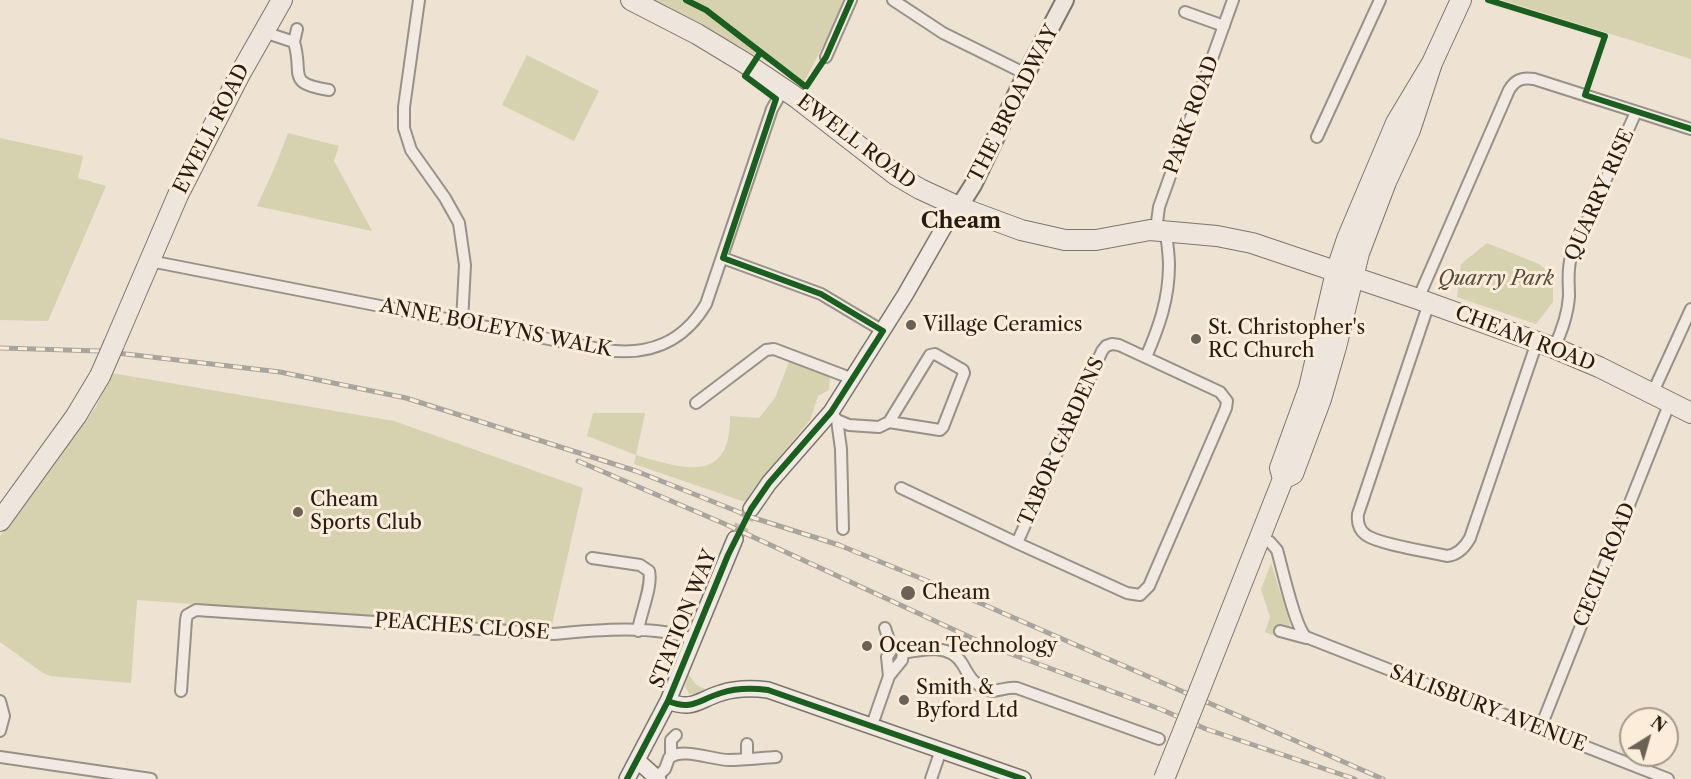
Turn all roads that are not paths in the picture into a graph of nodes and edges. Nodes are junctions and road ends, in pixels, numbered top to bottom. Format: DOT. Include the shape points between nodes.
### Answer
graph roads {
  1 [pos="282,0"];
  2 [pos="419,0"];
  3 [pos="632,0"];
  4 [pos="851,0"];
  5 [pos="893,0"];
  6 [pos="1065,0"];
  7 [pos="1233,0"];
  8 [pos="1380,0"];
  9 [pos="1461,0"];
  10 [pos="1185,12"];
  11 [pos="1224,26"];
  12 [pos="297,29"];
  13 [pos="264,32"];
  14 [pos="294,42"];
  15 [pos="826,57"];
  16 [pos="1026,74"];
  17 [pos="784,88"];
  18 [pos="329,90"];
  19 [pos="1636,112"];
  20 [pos="1691,129"];
  21 [pos="1317,137"];
  22 [pos="959,207"];
  23 [pos="1161,231"];
  24 [pos="723,258"];
  25 [pos="150,261"];
  26 [pos="1345,274"];
  27 [pos="1424,306"];
  28 [pos="1691,309"];
  29 [pos="462,322"];
  30 [pos="883,331"];
  31 [pos="1546,345"];
  32 [pos="1146,357"];
  33 [pos="853,378"];
  34 [pos="1661,397"];
  35 [pos="696,403"];
  36 [pos="1691,413"];
  37 [pos="834,416"];
  38 [pos="889,422"];
  39 [pos="901,488"];
  40 [pos="751,509"];
  41 [pos="0,521"];
  42 [pos="843,529"];
  43 [pos="1260,537"];
  44 [pos="735,539"];
  45 [pos="1017,543"];
  46 [pos="592,558"];
  47 [pos="885,628"];
  48 [pos="638,631"];
  49 [pos="1280,631"];
  50 [pos="1309,639"];
  51 [pos="694,640"];
  52 [pos="903,651"];
  53 [pos="181,691"];
  54 [pos="0,701"];
  55 [pos="665,707"];
  56 [pos="872,725"];
  57 [pos="1540,729"];
  58 [pos="0,731"];
  59 [pos="676,735"];
  60 [pos="1159,739"];
  61 [pos="747,744"];
  62 [pos="941,750"];
  63 [pos="671,756"];
  64 [pos="0,757"];
  65 [pos="776,757"];
  66 [pos="747,759"];
  67 [pos="638,760"];
  68 [pos="657,778"];
  69 [pos="151,779"];
  70 [pos="627,779"];
  71 [pos="931,779"];
  72 [pos="1023,779"];
  73 [pos="1164,779"];
  74 [pos="1668,779"];
  1 -- 13 [label="highway, EWELL ROAD"];
  2 -- 29 [label="street" via="404,128 411,150 446,198 461,231 465,265"];
  3 -- 17 [label="highway, EWELL ROAD" via="697,34"];
  4 -- 15 [label="street"];
  5 -- 16 [label="street" via="943,33"];
  6 -- 16 [label="main road, THE BROADWAY"];
  7 -- 11 [label="street, PARK ROAD"];
  8 -- 21 [label="street"];
  9 -- 26 [label="highway" via="1432,63 1410,130 1359,253"];
  10 -- 11 [label="street"];
  11 -- 23 [label="street, PARK ROAD" via="1159,207"];
  12 -- 14 [label="street"];
  13 -- 14 [label="street"];
  13 -- 25 [label="highway, EWELL ROAD" via="178,195"];
  14 -- 18 [label="street" via="299,79 308,87"];
  16 -- 22 [label="main road, THE BROADWAY"];
  17 -- 22 [label="highway, EWELL ROAD" via="896,175"];
  17 -- 24 [label="street, ANNE BOLEYNS WALK" via="748,167"];
  19 -- 20 [label="street"];
  19 -- 27 [label="street, QUARRY RISE" via="1534,79 1517,81 1509,90"];
  19 -- 31 [label="street, QUARRY RISE" via="1571,257 1568,306"];
  22 -- 23 [label="highway, EWELL ROAD" via="1021,230 1065,240"];
  22 -- 30 [label="street"];
  23 -- 26 [label="highway, CHEAM ROAD" via="1252,243"];
  23 -- 32 [label="street, PARK ROAD" via="1169,261 1167,296"];
  24 -- 29 [label="street, ANNE BOLEYNS WALK" via="706,304 693,324 674,339 648,350 606,350"];
  24 -- 30 [label="street" via="821,294"];
  25 -- 29 [label="street, ANNE BOLEYNS WALK"];
  25 -- 41 [label="highway, bridge" via="100,376"];
  26 -- 27 [label="highway, CHEAM ROAD"];
  26 -- 43 [label="highway" via="1336,347 1321,399 1293,474 1283,479"];
  27 -- 31 [label="highway, CHEAM ROAD"];
  27 -- 31 [label="street, QUARRY RISE" via="1358,514 1360,529 1375,539 1449,556 1466,545"];
  28 -- 34 [label="street, CECIL ROAD"];
  30 -- 33 [label="street"];
  31 -- 34 [label="highway, CHEAM ROAD"];
  32 -- 45 [label="street, TABOR GARDENS" via="1119,345 1106,346 1102,351"];
  32 -- 45 [label="street, TABOR GARDENS" via="1220,392 1227,401 1149,586 1140,595 1127,593"];
  33 -- 35 [label="street" via="774,349 766,350"];
  33 -- 37 [label="street"];
  34 -- 36 [label="highway, CHEAM ROAD"];
  34 -- 57 [label="street, CECIL ROAD"];
  37 -- 38 [label="street" via="849,425 879,428"];
  37 -- 40 [label="street" via="769,483"];
  37 -- 42 [label="street" via="841,449"];
  38 -- 38 [label="street" via="940,430 963,370 930,355"];
  39 -- 45 [label="street"];
  43 -- 50 [label="street" via="1277,550 1299,627"];
  43 -- 73 [label="highway, bridge"];
  44 -- 51 [label="street, STATION WAY"];
  46 -- 48 [label="street" via="640,565 649,571"];
  47 -- 52 [label="street"];
  48 -- 51 [label="street, PEACHES CLOSE" via="676,634"];
  48 -- 53 [label="street, PEACHES CLOSE" via="600,629 554,634 228,617 196,610 188,615"];
  49 -- 50 [label="street, SALISBURY AVENUE"];
  50 -- 57 [label="street, SALISBURY AVENUE"];
  51 -- 55 [label="street, STATION WAY"];
  52 -- 56 [label="street" via="887,657 889,676"];
  52 -- 60 [label="street" via="937,649 952,654 972,680 992,691 1017,688"];
  54 -- 58 [label="street" via="4,716"];
  55 -- 56 [label="street" via="687,706 723,692 755,688"];
  55 -- 67 [label="street, STATION WAY"];
  56 -- 62 [label="street"];
  57 -- 74 [label="street, SALISBURY AVENUE"];
  59 -- 63 [label="street" via="671,740"];
  61 -- 66 [label="street"];
  62 -- 71 [label="street"];
  62 -- 72 [label="street"];
  63 -- 66 [label="street"];
  63 -- 68 [label="street"];
  64 -- 69 [label="street"];
  65 -- 66 [label="street"];
  67 -- 68 [label="street"];
  67 -- 70 [label="street, STATION WAY"];
}
